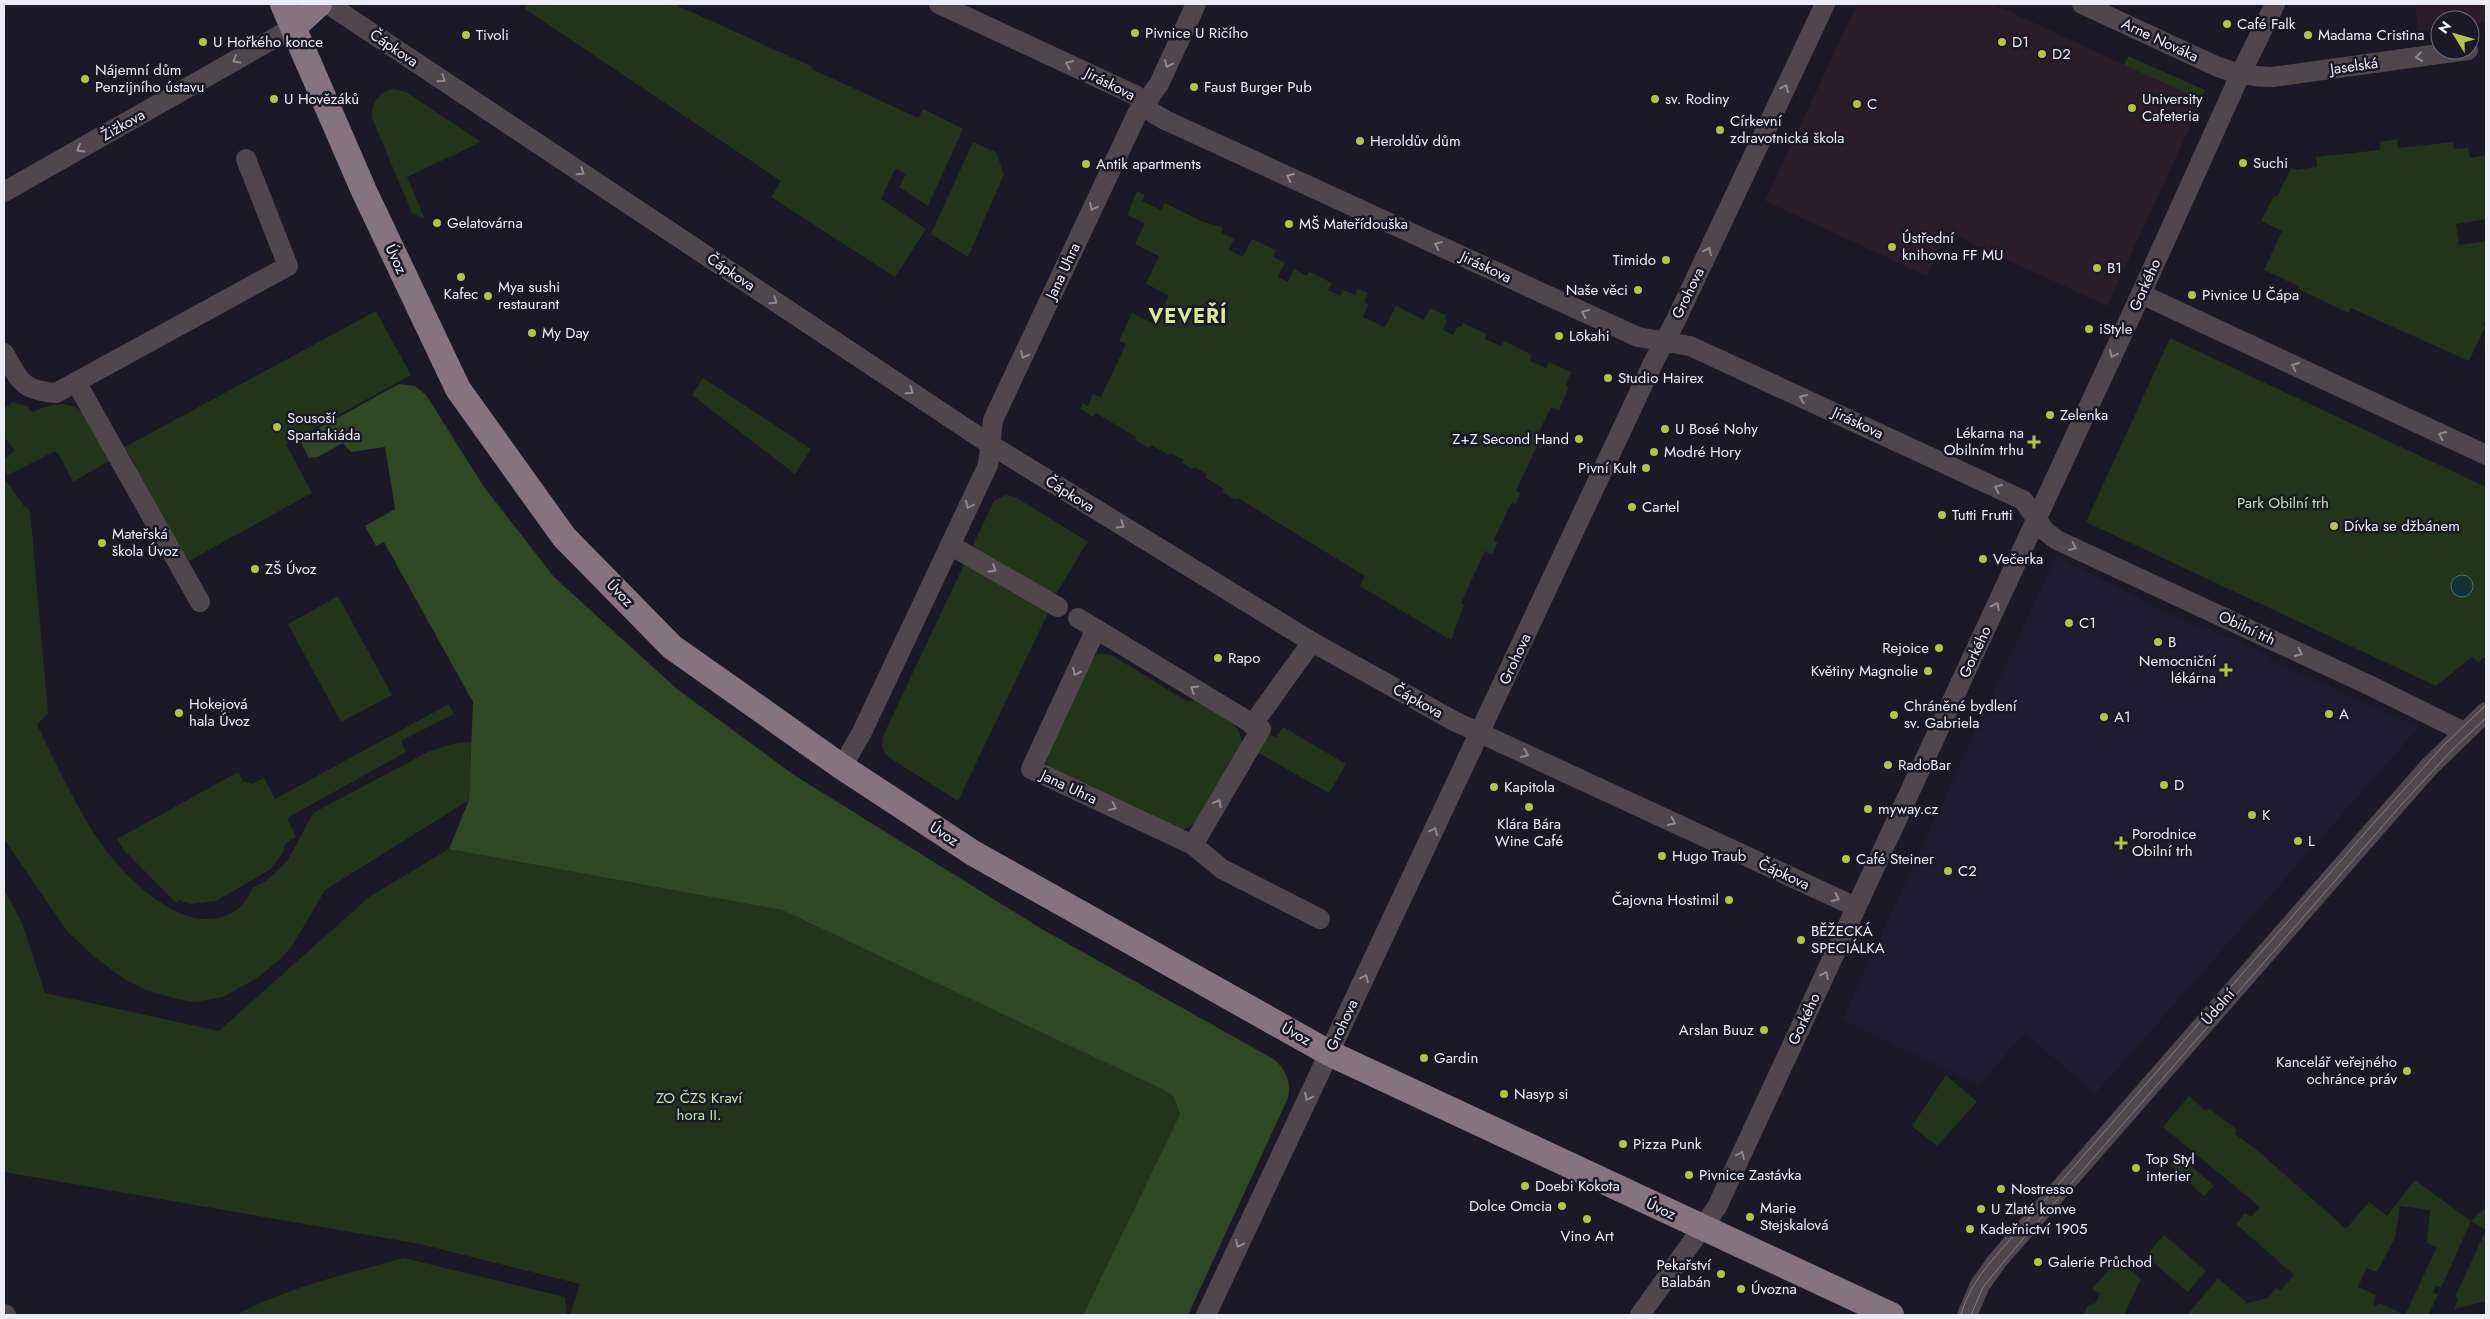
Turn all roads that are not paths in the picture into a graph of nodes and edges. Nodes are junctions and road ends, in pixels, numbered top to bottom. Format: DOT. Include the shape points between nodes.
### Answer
graph roads {
  1 [pos="283,4"];
  2 [pos="319,4"];
  3 [pos="328,4"];
  4 [pos="939,4"];
  5 [pos="1196,4"];
  6 [pos="1825,4"];
  7 [pos="2082,4"];
  8 [pos="2275,4"];
  9 [pos="294,27"];
  10 [pos="2430,55"];
  11 [pos="2240,75"];
  12 [pos="1144,104"];
  13 [pos="246,159"];
  14 [pos="4,192"];
  15 [pos="2141,294"];
  16 [pos="1663,342"];
  17 [pos="4,353"];
  18 [pos="76,382"];
  19 [pos="991,445"];
  20 [pos="2486,455"];
  21 [pos="2036,517"];
  22 [pos="950,545"];
  23 [pos="200,602"];
  24 [pos="1058,607"];
  25 [pos="1078,618"];
  26 [pos="1096,629"];
  27 [pos="1312,642"];
  28 [pos="2486,712"];
  29 [pos="1252,724"];
  30 [pos="2464,732"];
  31 [pos="1481,733"];
  32 [pos="842,767"];
  33 [pos="1193,845"];
  34 [pos="1856,907"];
  35 [pos="1320,919"];
  36 [pos="1329,1053"];
  37 [pos="1703,1229"];
  38 [pos="1207,1315"];
  39 [pos="1640,1315"];
  40 [pos="1891,1315"];
  41 [pos="1967,1315"];
  1 -- 9 [label="main road, Úvoz"];
  2 -- 9 [label="main road"];
  3 -- 19 [label="street, Čápkova, one-way"];
  12 -- 4 [label="street, Jiráskova, one-way" via="1135,94"];
  5 -- 12 [label="street, Jana Uhra, one-way" via="1159,84"];
  16 -- 6 [label="street, Grohova, one-way"];
  7 -- 11 [label="street, Arne Nováka"];
  8 -- 11 [label="street, Gorkého"];
  9 -- 14 [label="street, Žižkova, one-way"];
  9 -- 32 [label="main road, Úvoz" via="364,191 458,389 554,524 672,647"];
  10 -- 11 [label="street, Jaselská, one-way" via="2272,77"];
  11 -- 15 [label="street, Gorkého"];
  16 -- 12 [label="street, Jiráskova, one-way" via="1620,329 1165,120"];
  12 -- 19 [label="street, Jana Uhra, one-way" via="993,420"];
  13 -- 18 [label="street" via="288,266"];
  20 -- 15 [label="street, one-way"];
  15 -- 21 [label="street, Gorkého, one-way"];
  21 -- 16 [label="street, Jiráskova, one-way" via="2023,500 1690,346"];
  16 -- 31 [label="street, Grohova"];
  17 -- 18 [label="street" via="22,384 37,392 56,393"];
  18 -- 23 [label="street"];
  19 -- 22 [label="street, Jana Uhra, one-way" via="988,464"];
  19 -- 27 [label="street, Čápkova, one-way"];
  21 -- 30 [label="street, Obilní trh, one-way" via="2045,531 2057,540"];
  34 -- 21 [label="street, Gorkého, one-way"];
  22 -- 24 [label="street, one-way"];
  22 -- 32 [label="street, Jana Uhra" via="862,732"];
  25 -- 26 [label="street"];
  29 -- 26 [label="street, one-way"];
  26 -- 33 [label="street, Jana Uhra, one-way" via="1031,768"];
  27 -- 29 [label="street"];
  27 -- 31 [label="street, Čápkova"];
  28 -- 30 [label="street, Údolní"];
  33 -- 29 [label="street, one-way" via="1261,729"];
  30 -- 41 [label="street, Údolní" via="2376,827 1997,1261 1980,1285"];
  31 -- 34 [label="street, Čápkova, one-way"];
  36 -- 31 [label="street, Grohova, one-way"];
  32 -- 36 [label="main road, Úvoz" via="973,853"];
  33 -- 35 [label="street, Jana Uhra" via="1222,869"];
  37 -- 34 [label="street, Gorkého, one-way" via="1717,1207"];
  36 -- 37 [label="main road, Úvoz"];
  36 -- 38 [label="street, Grohova, one-way"];
  37 -- 39 [label="street, Gorkého"];
  37 -- 40 [label="main road, Úvoz"];
}
